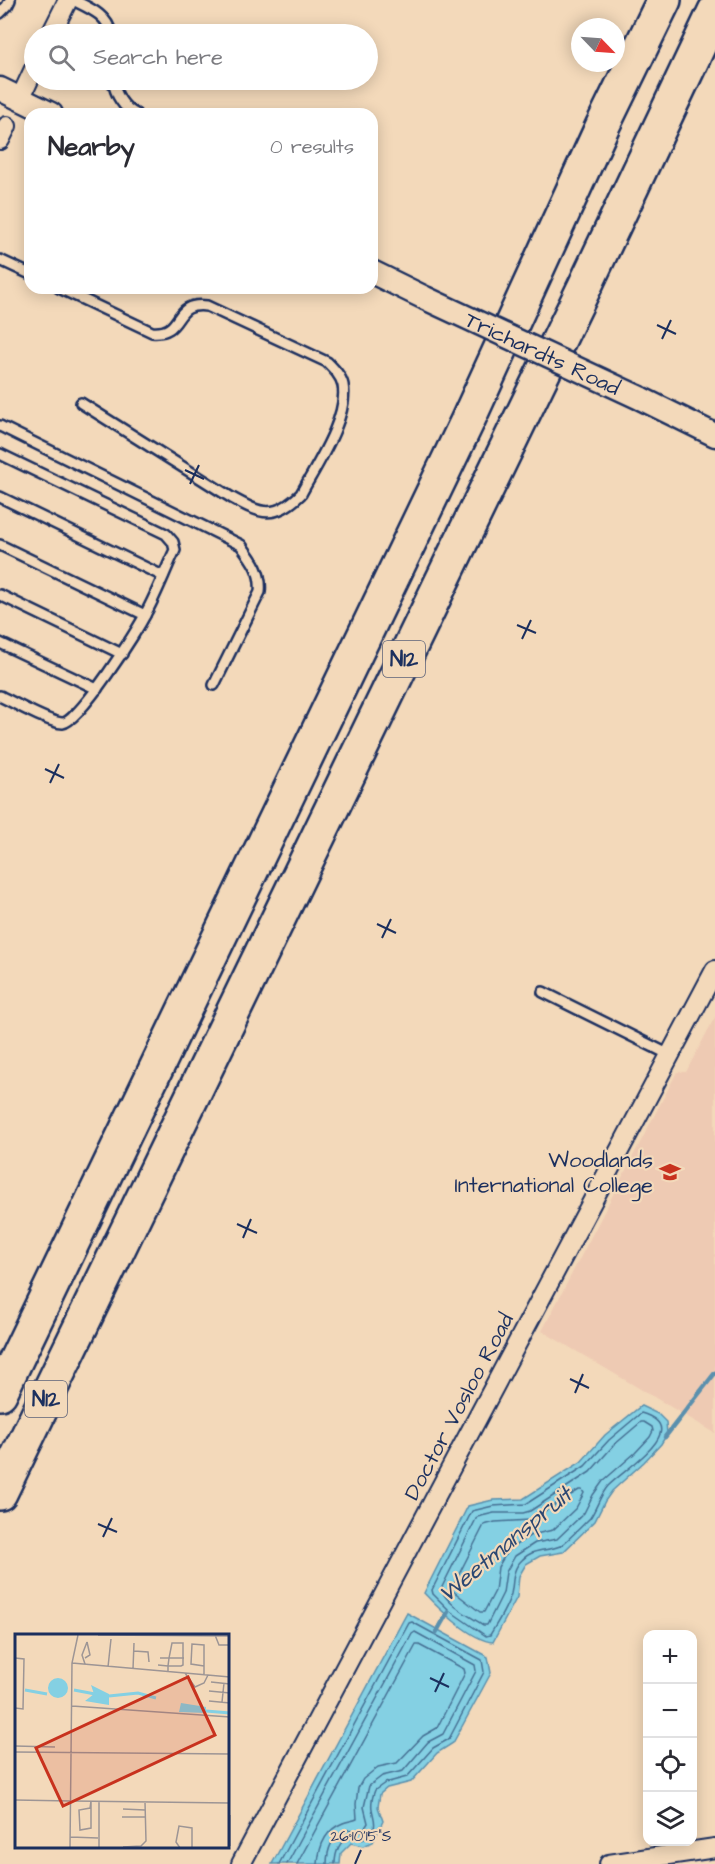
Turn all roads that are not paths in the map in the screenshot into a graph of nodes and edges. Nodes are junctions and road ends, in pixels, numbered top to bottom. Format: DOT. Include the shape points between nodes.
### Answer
graph roads {
  1 [pos="10,0"];
  2 [pos="68,0"];
  3 [pos="73,0"];
  4 [pos="664,0"];
  5 [pos="715,11"];
  6 [pos="0,13"];
  7 [pos="56,24"];
  8 [pos="107,24"];
  9 [pos="715,32"];
  10 [pos="0,89"];
  11 [pos="24,90"];
  12 [pos="115,90"];
  13 [pos="20,99"];
  14 [pos="39,108"];
  15 [pos="127,108"];
  16 [pos="0,260"];
  17 [pos="24,271"];
  18 [pos="378,275"];
  19 [pos="585,286"];
  20 [pos="72,294"];
  21 [pos="81,403"];
  22 [pos="0,426"];
  23 [pos="715,435"];
  24 [pos="0,454"];
  25 [pos="0,497"];
  26 [pos="0,545"];
  27 [pos="163,576"];
  28 [pos="0,595"];
  29 [pos="146,615"];
  30 [pos="0,643"];
  31 [pos="122,654"];
  32 [pos="214,685"];
  33 [pos="97,689"];
  34 [pos="0,696"];
  35 [pos="715,970"];
  36 [pos="543,992"];
  37 [pos="670,1056"];
  38 [pos="0,1393"];
  39 [pos="0,1493"];
  40 [pos="715,1848"];
  41 [pos="241,1864"];
  42 [pos="609,1864"];
  1 -- 6 [label="lane"];
  2 -- 7 [label="street"];
  3 -- 8 [label="lane" via="102,16"];
  4 -- 38 [label="highway, N12" via="468,422"];
  5 -- 19 [label="highway, N12"];
  9 -- 19 [label="highway"];
  10 -- 13 [label="street"];
  11 -- 13 [label="street"];
  12 -- 15 [label="lane"];
  13 -- 14 [label="street"];
  16 -- 17 [label="lane"];
  18 -- 23 [label="street, Trichardts Road, bridge"];
  19 -- 39 [label="highway, N12"];
  20 -- 21 [label="lane" via="152,332 162,333 174,326 187,308 195,304 207,306 327,362 343,384 344,401 340,420 301,494 285,507 265,513 232,498"];
  22 -- 32 [label="lane" via="241,545 261,579 260,592"];
  24 -- 27 [label="lane" via="166,534 175,550"];
  25 -- 27 [label="lane"];
  26 -- 29 [label="lane"];
  27 -- 29 [label="lane"];
  28 -- 31 [label="lane"];
  29 -- 31 [label="lane"];
  30 -- 33 [label="lane"];
  31 -- 33 [label="lane"];
  33 -- 34 [label="lane" via="71,721 64,723"];
  35 -- 37 [label="street, Doctor Vosloo Road"];
  36 -- 37 [label="lane"];
  37 -- 41 [label="street, Doctor Vosloo Road"];
  40 -- 42 [label="street"];
}
